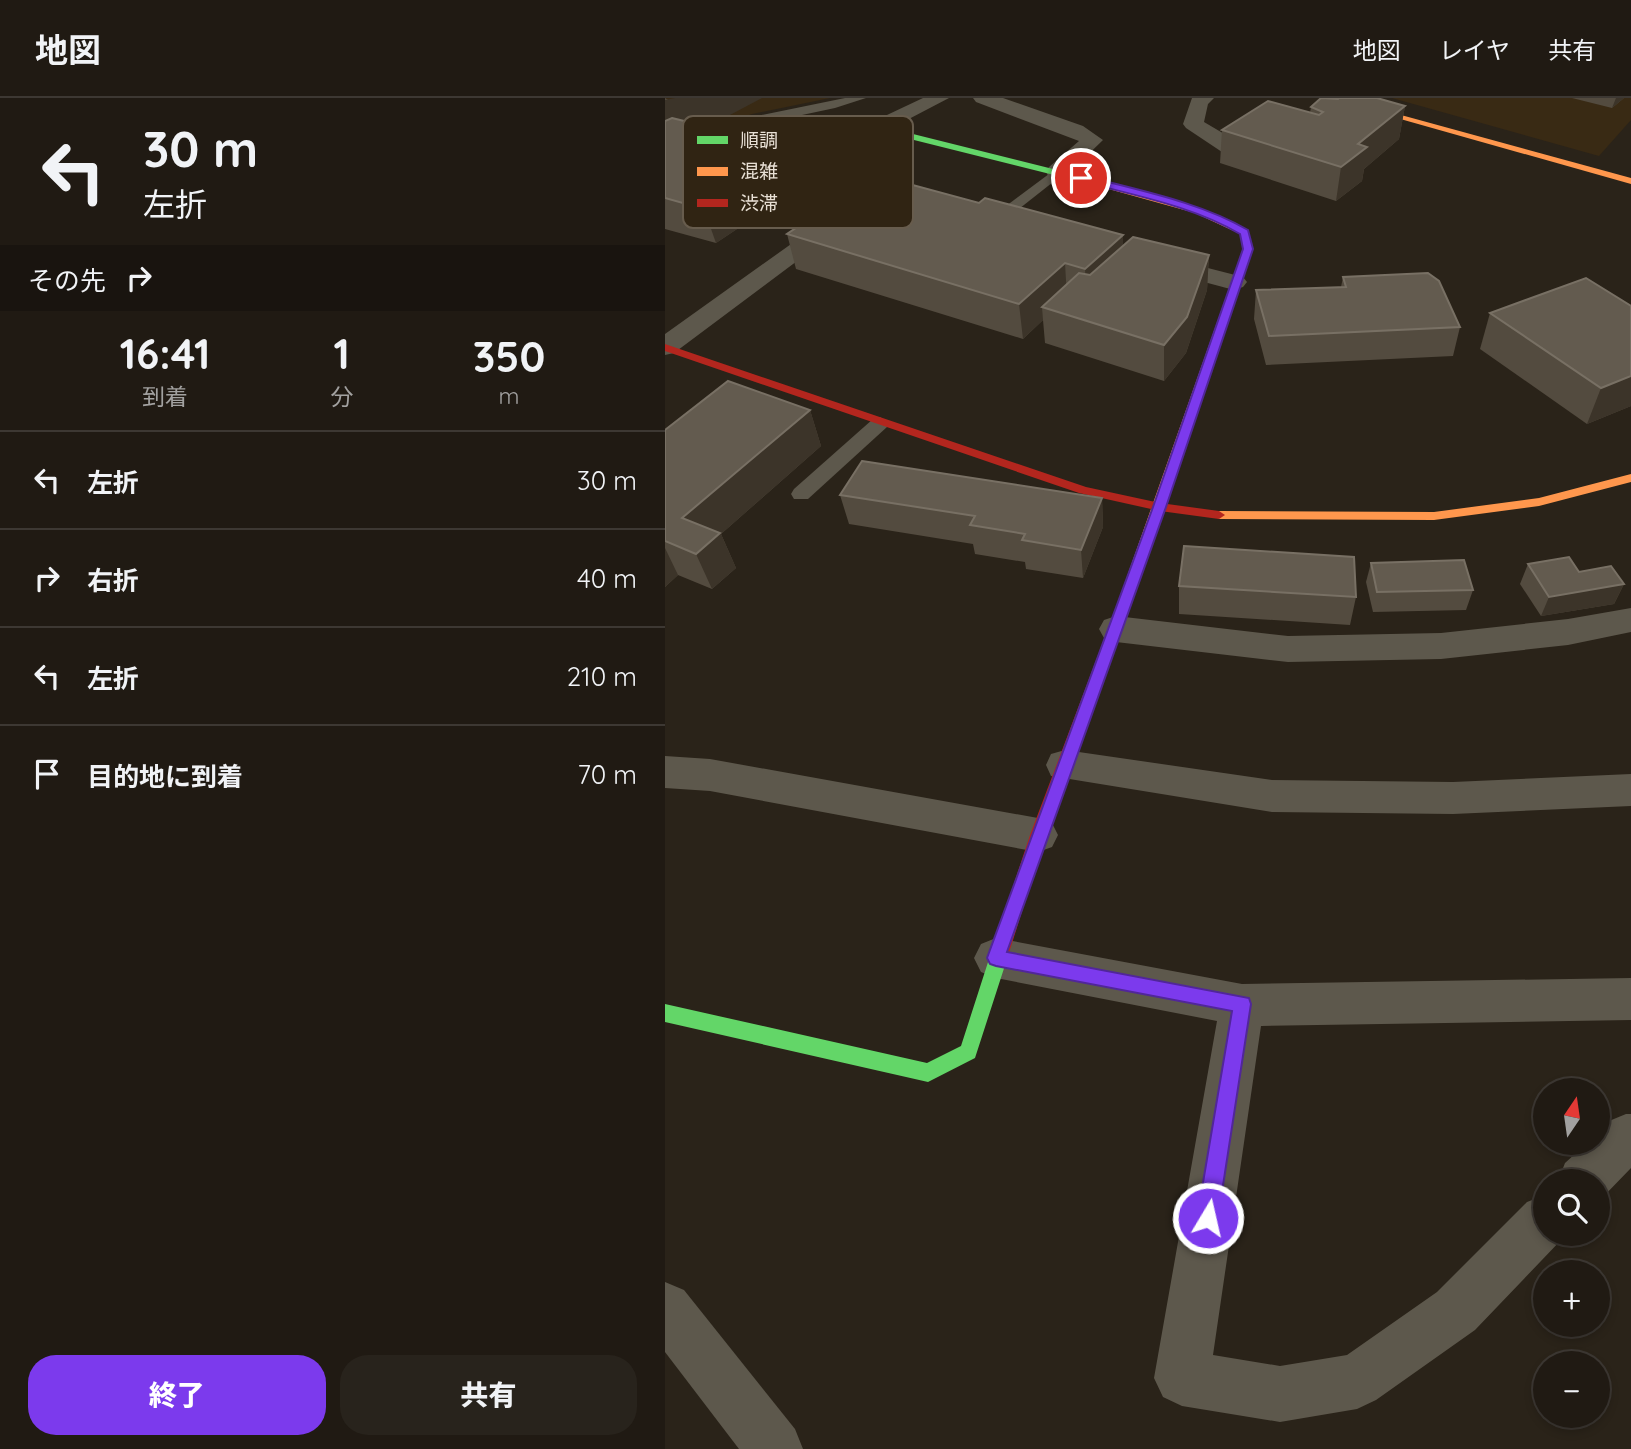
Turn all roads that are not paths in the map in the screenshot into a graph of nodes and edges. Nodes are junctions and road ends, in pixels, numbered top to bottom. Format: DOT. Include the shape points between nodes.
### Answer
graph roads {
  1 [pos="860,98"];
  2 [pos="939,98"];
  3 [pos="983,98"];
  4 [pos="1204,98"];
  5 [pos="1330,98"];
  6 [pos="784,116"];
  7 [pos="902,116"];
  8 [pos="913,137"];
  9 [pos="683,141"];
  10 [pos="1230,147"];
  11 [pos="665,149"];
  12 [pos="1057,172"];
  13 [pos="1631,181"];
  14 [pos="969,214"];
  15 [pos="995,221"];
  16 [pos="829,228"];
  17 [pos="1021,228"];
  18 [pos="1128,255"];
  19 [pos="1234,282"];
  20 [pos="665,347"];
  21 [pos="880,423"];
  22 [pos="1631,478"];
  23 [pos="801,494"];
  24 [pos="1160,507"];
  25 [pos="1631,620"];
  26 [pos="1116,629"];
  27 [pos="1065,765"];
  28 [pos="665,772"];
  29 [pos="1631,790"];
  30 [pos="1038,835"];
  31 [pos="996,958"];
  32 [pos="1631,999"];
  33 [pos="1242,1004"];
  34 [pos="665,1013"];
  35 [pos="1631,1139"];
  36 [pos="1595,1169"];
  37 [pos="1533,1232"];
  38 [pos="665,1309"];
  39 [pos="775,1449"];
  1 -- 6 [label="lane"];
  2 -- 7 [label="street"];
  3 -- 12 [label="street" via="1076,130 1092,140"];
  4 -- 10 [label="street" via="1193,124"];
  5 -- 13 [label="street"];
  8 -- 12 [label="street"];
  9 -- 11 [label="lane"];
  12 -- 15 [label="lane"];
  12 -- 19 [label="street" via="1198,211 1245,232 1248,249"];
  14 -- 15 [label="street"];
  15 -- 17 [label="street"];
  16 -- 20 [label="street"];
  18 -- 19 [label="street"];
  19 -- 24 [label="street"];
  20 -- 21 [label="street"];
  21 -- 23 [label="lane"];
  21 -- 24 [label="street" via="1083,490"];
  22 -- 24 [label="street" via="1539,502 1434,516 1231,517"];
  24 -- 26 [label="street"];
  25 -- 26 [label="street" via="1441,646 1302,648"];
  26 -- 27 [label="street"];
  27 -- 29 [label="street" via="1272,796 1453,799"];
  27 -- 30 [label="street"];
  28 -- 30 [label="street" via="710,775"];
  30 -- 31 [label="street"];
  31 -- 33 [label="street"];
  31 -- 34 [label="street" via="968,1052 928,1073"];
  32 -- 33 [label="street"];
  33 -- 37 [label="street" via="1182,1378 1280,1394 1357,1381 1456,1311"];
  35 -- 36 [label="street" via="1626,1138"];
  38 -- 39 [label="street"];
}
